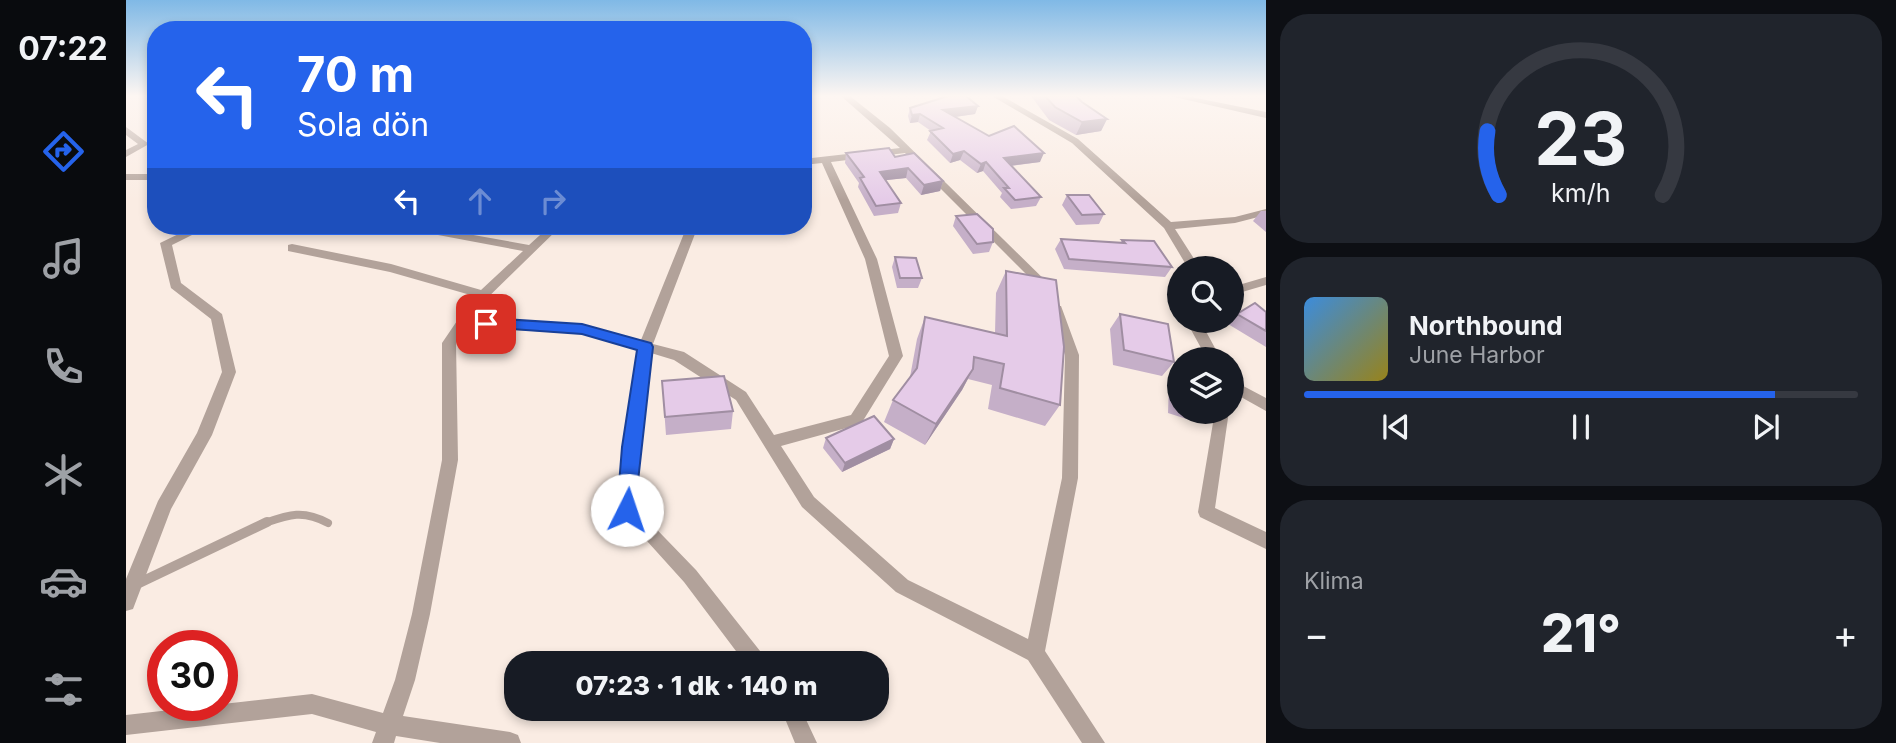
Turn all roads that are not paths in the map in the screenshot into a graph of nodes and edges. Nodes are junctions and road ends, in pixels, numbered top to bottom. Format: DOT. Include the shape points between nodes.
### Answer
graph roads {
  1 [pos="127,131"];
  2 [pos="885,131"];
  3 [pos="1057,131"];
  4 [pos="908,150"];
  5 [pos="126,154"];
  6 [pos="825,159"];
  7 [pos="812,161"];
  8 [pos="126,177"];
  9 [pos="147,177"];
  10 [pos="1266,212"];
  11 [pos="1168,226"];
  12 [pos="184,235"];
  13 [pos="456,235"];
  14 [pos="547,235"];
  15 [pos="690,235"];
  16 [pos="292,248"];
  17 [pos="532,249"];
  18 [pos="1187,256"];
  19 [pos="1266,281"];
  20 [pos="1244,287"];
  21 [pos="484,295"];
  22 [pos="462,322"];
  23 [pos="646,347"];
  24 [pos="1244,392"];
  25 [pos="1266,405"];
  26 [pos="1220,424"];
  27 [pos="770,442"];
  28 [pos="328,523"];
  29 [pos="1266,541"];
  30 [pos="134,586"];
  31 [pos="126,603"];
  32 [pos="748,651"];
  33 [pos="1035,653"];
  34 [pos="796,721"];
  35 [pos="126,725"];
  36 [pos="387,734"];
  37 [pos="510,743"];
  38 [pos="806,743"];
  39 [pos="1094,743"];
  1 -- 5 [label="street" via="144,144"];
  2 -- 4 [label="street"];
  3 -- 11 [label="street" via="1075,141"];
  4 -- 6 [label="street"];
  4 -- 33 [label="street" via="1047,285 1072,355 1070,478"];
  6 -- 7 [label="street"];
  6 -- 27 [label="street" via="871,259 896,356 856,420"];
  8 -- 9 [label="street"];
  10 -- 11 [label="street" via="1235,220"];
  11 -- 18 [label="street"];
  12 -- 30 [label="street" via="166,243 175,285 217,317 229,372 204,435 164,506"];
  13 -- 17 [label="street"];
  14 -- 17 [label="street"];
  15 -- 23 [label="street"];
  16 -- 21 [label="street" via="391,268"];
  17 -- 21 [label="street"];
  19 -- 20 [label="street"];
  21 -- 22 [label="street"];
  22 -- 23 [label="street" via="582,329"];
  22 -- 36 [label="street" via="449,343 450,460 421,614"];
  23 -- 27 [label="street" via="679,356 741,396"];
  23 -- 32 [label="street" via="627,510 691,576"];
  24 -- 25 [label="street"];
  26 -- 29 [label="street" via="1206,512"];
  27 -- 33 [label="street" via="808,502 902,586"];
  28 -- 30 [label="lane" via="297,512 248,529"];
  30 -- 31 [label="street"];
  33 -- 39 [label="street"];
  34 -- 38 [label="street"];
  35 -- 36 [label="street" via="312,704"];
  36 -- 37 [label="street"];
}
